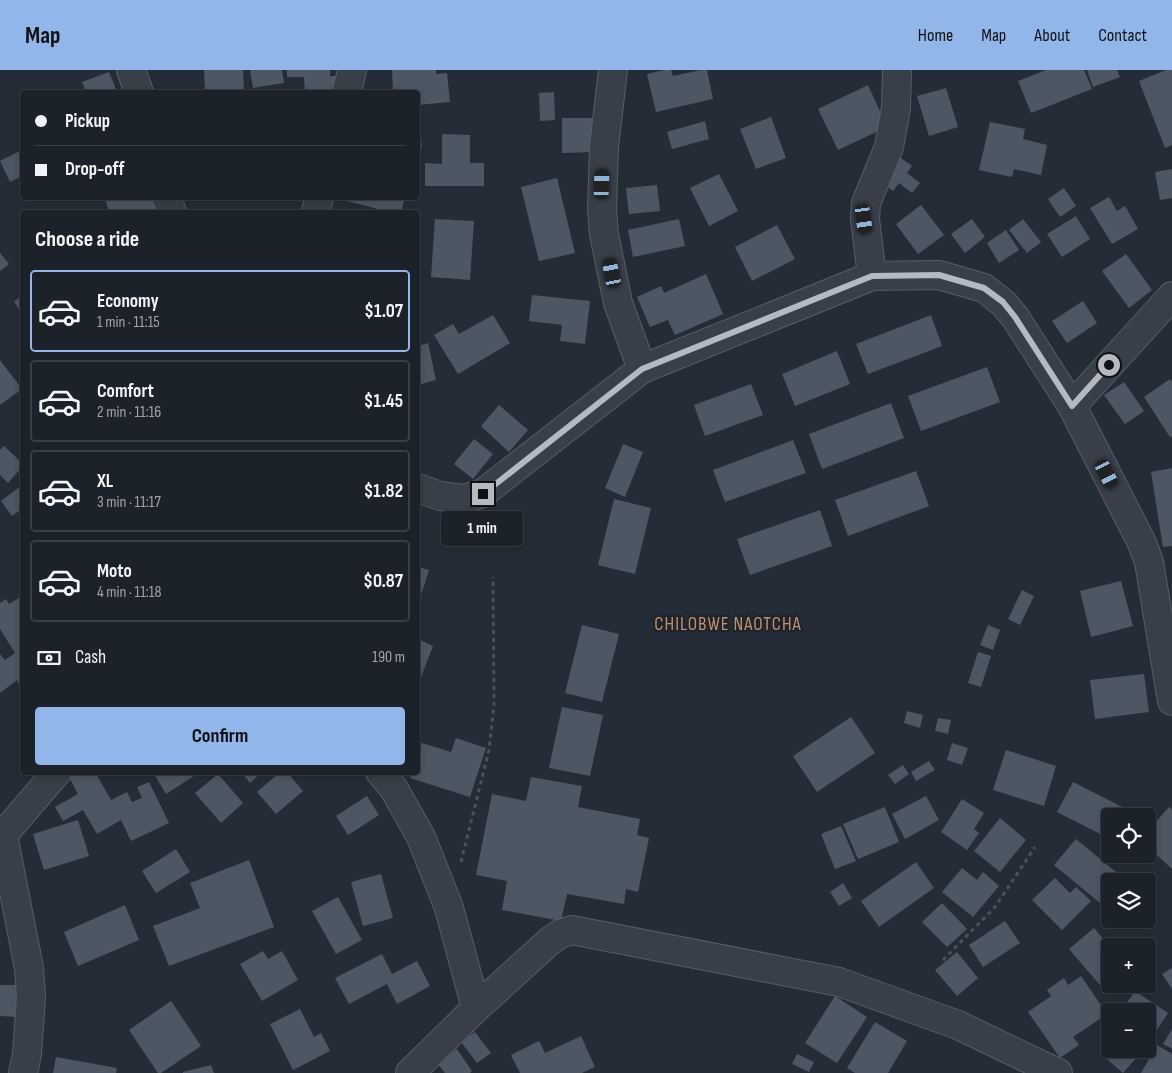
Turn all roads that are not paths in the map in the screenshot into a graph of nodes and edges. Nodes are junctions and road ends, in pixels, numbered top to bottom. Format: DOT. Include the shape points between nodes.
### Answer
graph roads {
  1 [pos="131,70"];
  2 [pos="352,70"];
  3 [pos="612,70"];
  4 [pos="896,70"];
  5 [pos="138,90"];
  6 [pos="347,90"];
  7 [pos="872,276"];
  8 [pos="1172,296"];
  9 [pos="642,369"];
  10 [pos="1072,406"];
  11 [pos="420,489"];
  12 [pos="1172,701"];
  13 [pos="54,775"];
  14 [pos="382,775"];
  15 [pos="1,834"];
  16 [pos="476,1008"];
  17 [pos="23,1073"];
  18 [pos="410,1073"];
  19 [pos="1058,1073"];
  1 -- 5 [label="street"];
  2 -- 6 [label="street"];
  3 -- 9 [label="street" via="604,147 603,226 618,303"];
  4 -- 7 [label="street" via="896,108 889,147 866,203 864,219"];
  7 -- 9 [label="street"];
  7 -- 10 [label="street" via="939,275 984,288 1003,302 1015,317"];
  8 -- 10 [label="street"];
  9 -- 11 [label="street" via="483,494 464,499 440,496"];
  10 -- 12 [label="street" via="1142,542 1149,562"];
  13 -- 15 [label="street"];
  14 -- 16 [label="street" via="421,837 449,908"];
  15 -- 17 [label="street" via="29,968 31,997"];
  16 -- 18 [label="street"];
  16 -- 19 [label="street" via="551,940 572,930 839,982 958,1025"];
}
